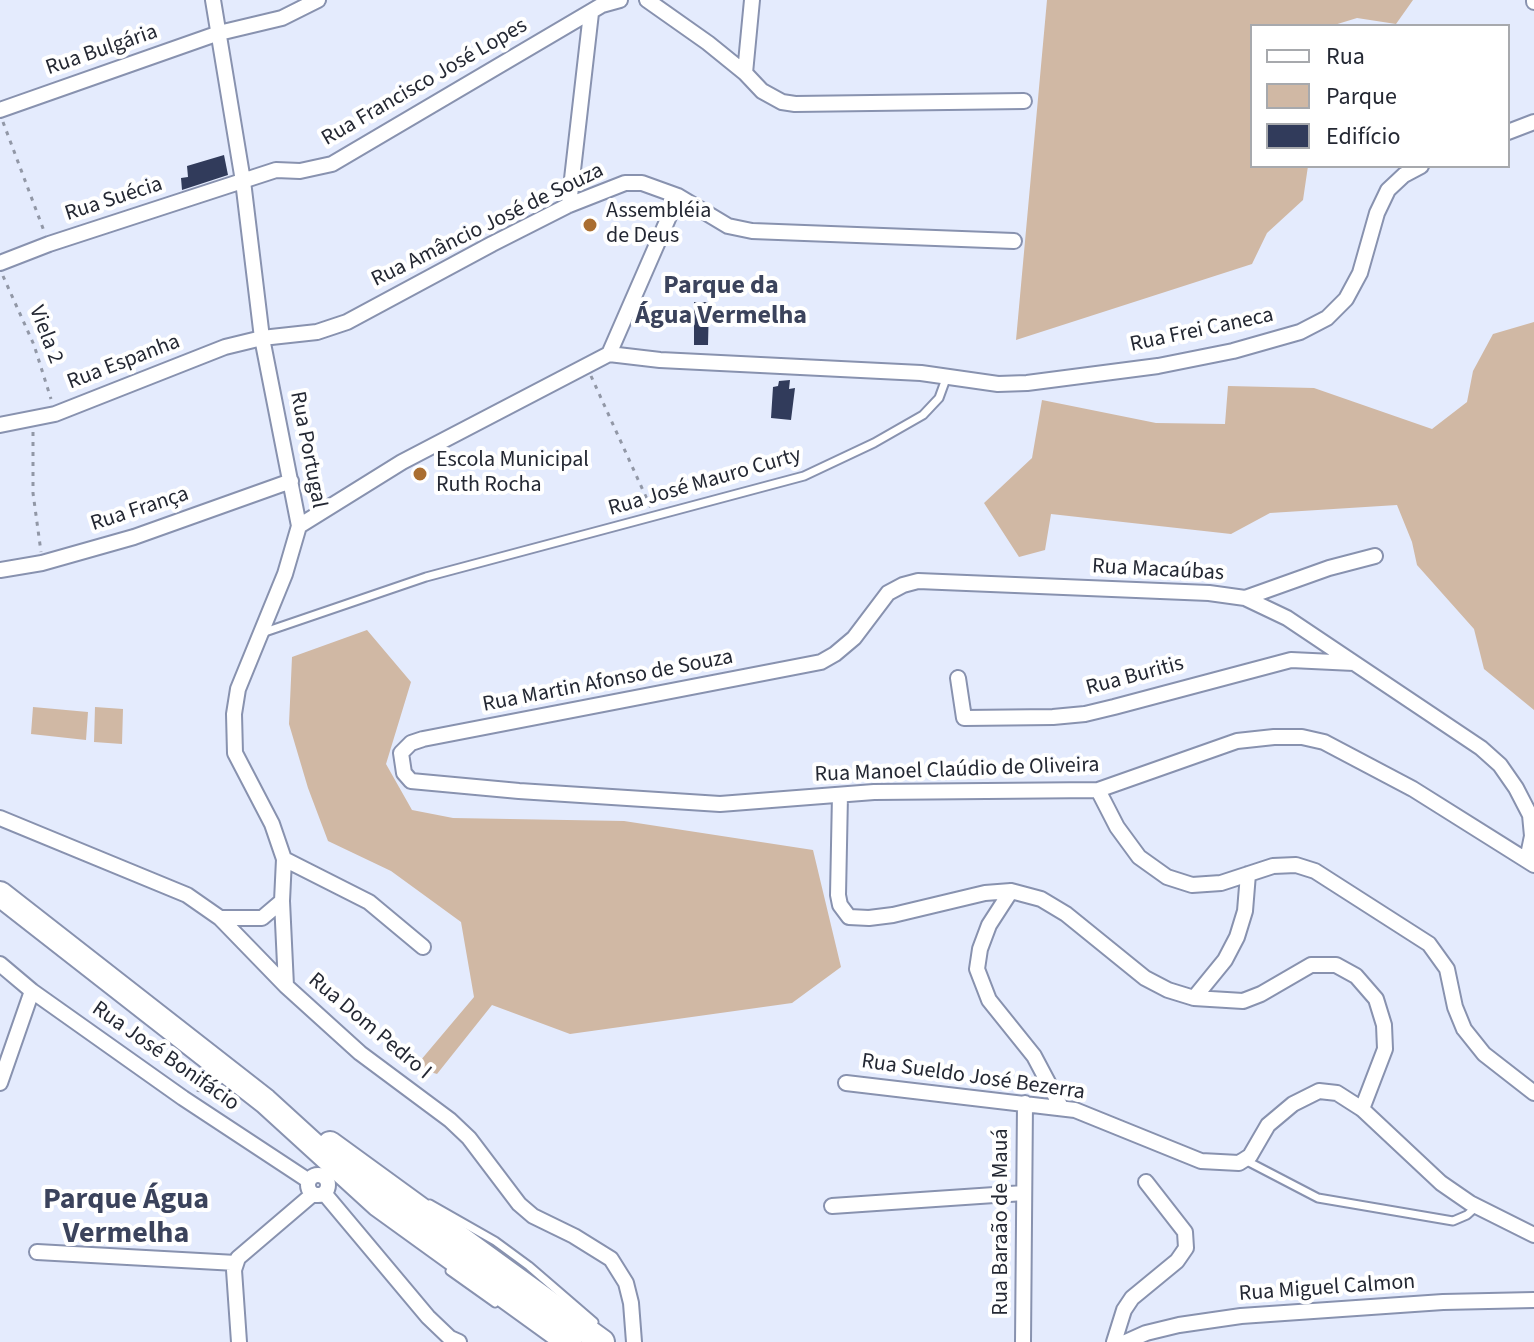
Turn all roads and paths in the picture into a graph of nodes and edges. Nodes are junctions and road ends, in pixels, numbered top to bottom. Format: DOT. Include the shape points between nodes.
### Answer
graph roads {
  1 [pos="213,0"];
  2 [pos="318,0"];
  3 [pos="620,0"];
  4 [pos="647,0"];
  5 [pos="752,0"];
  6 [pos="591,13"];
  7 [pos="219,33"];
  8 [pos="745,73"];
  9 [pos="1024,101"];
  10 [pos="0,112"];
  11 [pos="1534,122"];
  12 [pos="1510,131"];
  13 [pos="1417,168"];
  14 [pos="243,181"];
  15 [pos="678,196"];
  16 [pos="569,205"];
  17 [pos="1014,241"];
  18 [pos="49,244"];
  19 [pos="0,263"];
  20 [pos="0,269"];
  21 [pos="262,338"];
  22 [pos="609,354"];
  23 [pos="586,366"];
  24 [pos="947,376"];
  25 [pos="55,414"];
  26 [pos="33,420"];
  27 [pos="0,425"];
  28 [pos="291,481"];
  29 [pos="655,516"];
  30 [pos="299,526"];
  31 [pos="1375,556"];
  32 [pos="42,563"];
  33 [pos="0,570"];
  34 [pos="1245,598"];
  35 [pos="260,634"];
  36 [pos="835,654"];
  37 [pos="1354,663"];
  38 [pos="958,678"];
  39 [pos="401,761"];
  40 [pos="1098,790"];
  41 [pos="840,795"];
  42 [pos="0,818"];
  43 [pos="284,859"];
  44 [pos="1531,863"];
  45 [pos="1248,874"];
  46 [pos="1011,891"];
  47 [pos="0,894"];
  48 [pos="282,901"];
  49 [pos="220,918"];
  50 [pos="423,947"];
  51 [pos="0,964"];
  52 [pos="286,986"];
  53 [pos="32,991"];
  54 [pos="1194,998"];
  55 [pos="204,1052"];
  56 [pos="0,1083"];
  57 [pos="846,1083"];
  58 [pos="1534,1093"];
  59 [pos="1025,1103"];
  60 [pos="196,1107"];
  61 [pos="1061,1107"];
  62 [pos="1362,1109"];
  63 [pos="1245,1160"];
  64 [pos="330,1179"];
  65 [pos="1146,1182"];
  66 [pos="1024,1193"];
  67 [pos="384,1196"];
  68 [pos="832,1206"];
  69 [pos="1477,1206"];
  70 [pos="1534,1235"];
  71 [pos="37,1252"];
  72 [pos="430,1253"];
  73 [pos="236,1263"];
  74 [pos="441,1263"];
  75 [pos="1534,1300"];
  76 [pos="509,1311"];
  77 [pos="521,1319"];
  78 [pos="564,1340"];
  79 [pos="239,1342"];
  80 [pos="459,1342"];
  81 [pos="602,1342"];
  82 [pos="611,1342"];
  83 [pos="634,1342"];
  84 [pos="1023,1342"];
  85 [pos="1114,1342"];
  86 [pos="1126,1342"];
  1 -- 7 [label="street, Rua Portugal"];
  2 -- 7 [label="street, Rua Bulgária" via="282,18"];
  3 -- 6 [label="street, Rua Francisco José Lopes"];
  4 -- 8 [label="street"];
  5 -- 8 [label="street"];
  6 -- 14 [label="street, Rua Francisco José Lopes" via="332,164 276,170"];
  6 -- 16 [label="street"];
  7 -- 10 [label="street, Rua Bulgária"];
  7 -- 14 [label="street, Rua Portugal"];
  8 -- 9 [label="street" via="762,91 795,104"];
  10 -- 18 [label="path"];
  11 -- 12 [label="street"];
  13 -- 24 [label="street, Rua Frei Caneca" via="1388,190 1346,299 1327,318 1300,332 1158,366 1027,383"];
  14 -- 18 [label="street, Rua Suécia"];
  14 -- 21 [label="street, Rua Portugal"];
  15 -- 16 [label="street, Rua Amâncio José de Souza" via="642,183 625,183"];
  15 -- 17 [label="street, Rua Amâncio José de Souza" via="728,226 770,233"];
  15 -- 22 [label="street"];
  16 -- 21 [label="street, Rua Amâncio José de Souza" via="347,322 317,332"];
  18 -- 19 [label="street, Rua Suécia"];
  20 -- 25 [label="path, Viela 2" via="34,345"];
  21 -- 25 [label="street, Rua Espanha" via="225,347"];
  21 -- 28 [label="street, Rua Portugal"];
  22 -- 23 [label="street"];
  22 -- 24 [label="street, Rua Frei Caneca"];
  23 -- 29 [label="path"];
  23 -- 30 [label="street" via="402,462"];
  24 -- 29 [label="lane, Rua José Mauro Curty" via="934,406 874,443 804,476"];
  25 -- 26 [label="street, Rua Espanha"];
  26 -- 27 [label="street, Rua Espanha"];
  26 -- 32 [label="path" via="33,493"];
  28 -- 30 [label="street, Rua Portugal"];
  28 -- 32 [label="street, Rua França" via="134,537"];
  29 -- 35 [label="lane, Rua José Mauro Curty" via="426,577"];
  30 -- 35 [label="street, Rua Portugal"];
  31 -- 34 [label="street"];
  32 -- 33 [label="street, Rua França"];
  34 -- 36 [label="street, Rua Macaúbas" via="918,581 888,593"];
  34 -- 37 [label="street, Rua Macaúbas" via="1287,618"];
  35 -- 43 [label="street, Rua Portugal" via="238,689 233,740"];
  36 -- 39 [label="street, Rua Martin Afonso de Souza" via="808,665 423,739 405,747"];
  37 -- 38 [label="street, Rua Buritis" via="1291,660 1053,717 964,718"];
  37 -- 44 [label="street, Rua Macaúbas" via="1500,765 1530,815"];
  39 -- 41 [label="street, Rua Manoel Claúdio de Oliveira" via="411,781 490,789 694,804"];
  40 -- 41 [label="street, Rua Manoel Claúdio de Oliveira"];
  40 -- 44 [label="street, Rua Manoel Claúdio de Oliveira" via="1237,741 1302,737 1324,742 1413,789"];
  40 -- 45 [label="street" via="1139,857 1167,877 1192,885"];
  41 -- 46 [label="street" via="838,895 849,917 893,915"];
  42 -- 49 [label="street, Rua Dom Pedro I" via="187,895"];
  43 -- 48 [label="street, Rua Portugal"];
  43 -- 50 [label="street" via="369,902"];
  45 -- 54 [label="street" via="1237,937"];
  45 -- 58 [label="street" via="1273,866 1315,871 1429,944 1447,969 1464,1029 1484,1054"];
  46 -- 54 [label="street" via="1041,899 1145,978"];
  46 -- 61 [label="street" via="989,925 977,969 989,1000 1034,1056"];
  47 -- 55 [label="main road"];
  48 -- 49 [label="street" via="262,918"];
  48 -- 52 [label="street, Rua Portugal"];
  49 -- 52 [label="street, Rua Dom Pedro I"];
  51 -- 53 [label="street, Rua José Bonifácio"];
  52 -- 83 [label="street, Rua Dom Pedro I" via="360,1053 450,1120 533,1216 611,1259 626,1283"];
  53 -- 56 [label="street"];
  53 -- 60 [label="street, Rua José Bonifácio"];
  54 -- 62 [label="street" via="1243,1001 1311,965 1336,965 1356,976 1376,999 1384,1025 1385,1049"];
  55 -- 60 [label="path"];
  55 -- 64 [label="main road" via="265,1101"];
  57 -- 59 [label="street, Rua Sueldo José Bezerra"];
  59 -- 61 [label="street, Rua Sueldo José Bezerra"];
  59 -- 66 [label="street, Rua Baraão de Mauá"];
  60 -- 64 [label="street, Rua José Bonifácio"];
  61 -- 63 [label="street, Rua Sueldo José Bezerra" via="1201,1161"];
  62 -- 63 [label="street" via="1337,1093 1319,1091 1268,1125"];
  62 -- 69 [label="street" via="1441,1183"];
  63 -- 69 [label="lane" via="1318,1198 1453,1221"];
  64 -- 67 [label="main road"];
  64 -- 73 [label="street"];
  64 -- 80 [label="street, Rua José Bonifácio" via="428,1317"];
  65 -- 85 [label="street" via="1185,1232 1186,1248 1132,1298"];
  66 -- 68 [label="street"];
  66 -- 84 [label="street, Rua Baraão de Mauá"];
  67 -- 72 [label="lane"];
  67 -- 78 [label="main road"];
  67 -- 81 [label="main road"];
  67 -- 82 [label="lane" via="426,1202 495,1241 571,1301"];
  69 -- 70 [label="street"];
  71 -- 73 [label="street"];
  73 -- 79 [label="street"];
  74 -- 76 [label="lane"];
  75 -- 86 [label="street, Rua Miguel Calmon" via="1241,1316 1179,1325"];
  77 -- 78 [label="lane"];
}
